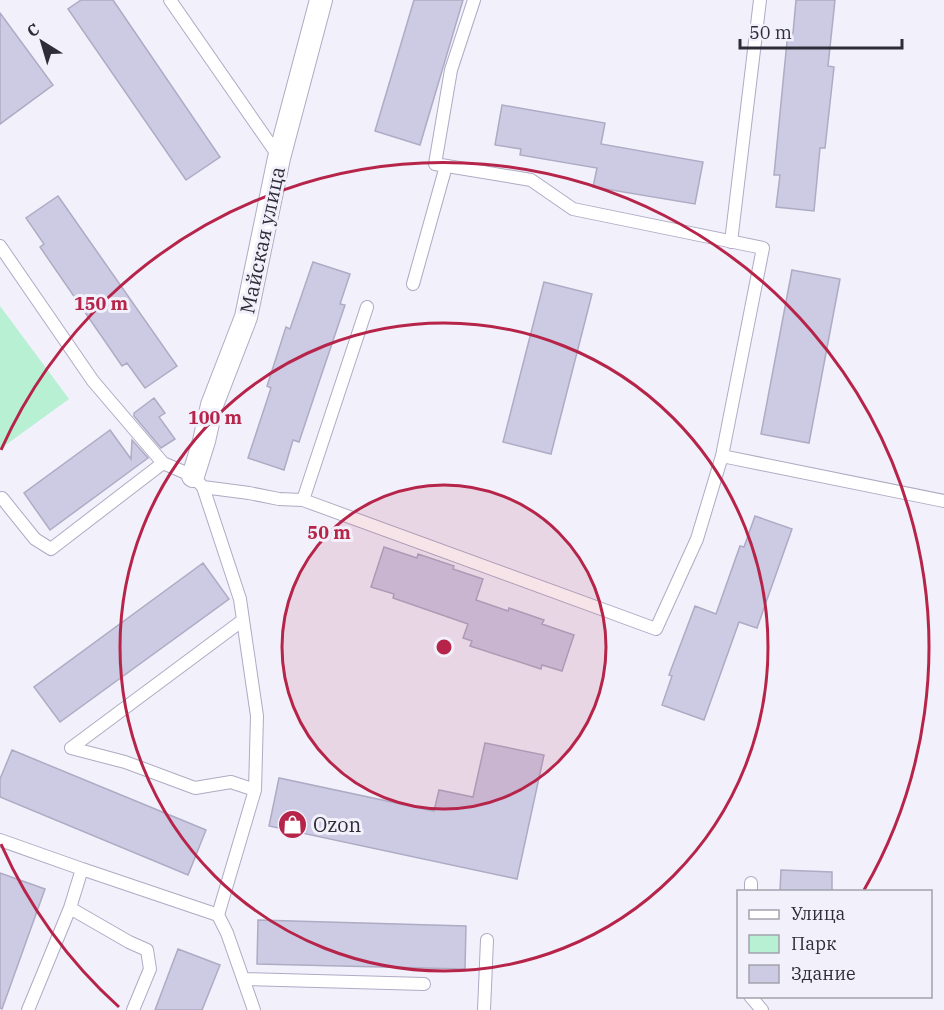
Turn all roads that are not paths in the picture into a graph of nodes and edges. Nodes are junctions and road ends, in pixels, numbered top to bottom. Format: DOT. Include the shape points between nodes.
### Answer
graph roads {
  1 [pos="170,0"];
  2 [pos="321,0"];
  3 [pos="474,0"];
  4 [pos="760,0"];
  5 [pos="279,158"];
  6 [pos="446,166"];
  7 [pos="731,242"];
  8 [pos="0,246"];
  9 [pos="413,284"];
  10 [pos="367,307"];
  11 [pos="722,456"];
  12 [pos="163,463"];
  13 [pos="198,482"];
  14 [pos="2,498"];
  15 [pos="303,500"];
  16 [pos="944,501"];
  17 [pos="243,620"];
  18 [pos="255,790"];
  19 [pos="0,840"];
  20 [pos="82,869"];
  21 [pos="70,908"];
  22 [pos="218,915"];
  23 [pos="487,940"];
  24 [pos="243,978"];
  25 [pos="424,984"];
  26 [pos="752,998"];
  27 [pos="28,1010"];
  28 [pos="133,1010"];
  29 [pos="254,1010"];
  30 [pos="484,1010"];
  31 [pos="762,1010"];
  1 -- 5 [label="lane"];
  2 -- 5 [label="street, Майская улица"];
  3 -- 6 [label="lane" via="451,70 435,164"];
  4 -- 7 [label="lane"];
  5 -- 13 [label="street, Майская улица" via="246,317 212,405"];
  6 -- 7 [label="lane" via="531,180 573,209"];
  6 -- 9 [label="lane"];
  7 -- 11 [label="lane" via="763,248"];
  8 -- 12 [label="lane" via="93,381"];
  10 -- 15 [label="lane"];
  11 -- 15 [label="lane" via="697,539 656,628"];
  11 -- 16 [label="lane"];
  12 -- 13 [label="lane"];
  12 -- 14 [label="lane" via="51,549 35,539"];
  13 -- 15 [label="lane" via="279,499"];
  13 -- 17 [label="lane" via="240,599"];
  17 -- 18 [label="lane" via="257,716"];
  17 -- 18 [label="lane" via="71,748 125,762 195,788 231,782"];
  18 -- 22 [label="lane"];
  19 -- 20 [label="lane"];
  20 -- 21 [label="lane"];
  20 -- 22 [label="lane"];
  21 -- 27 [label="lane"];
  21 -- 28 [label="lane" via="147,950 150,969"];
  22 -- 24 [label="lane"];
  23 -- 30 [label="lane"];
  24 -- 25 [label="lane"];
  24 -- 29 [label="lane"];
  26 -- 31 [label="lane"];
}
